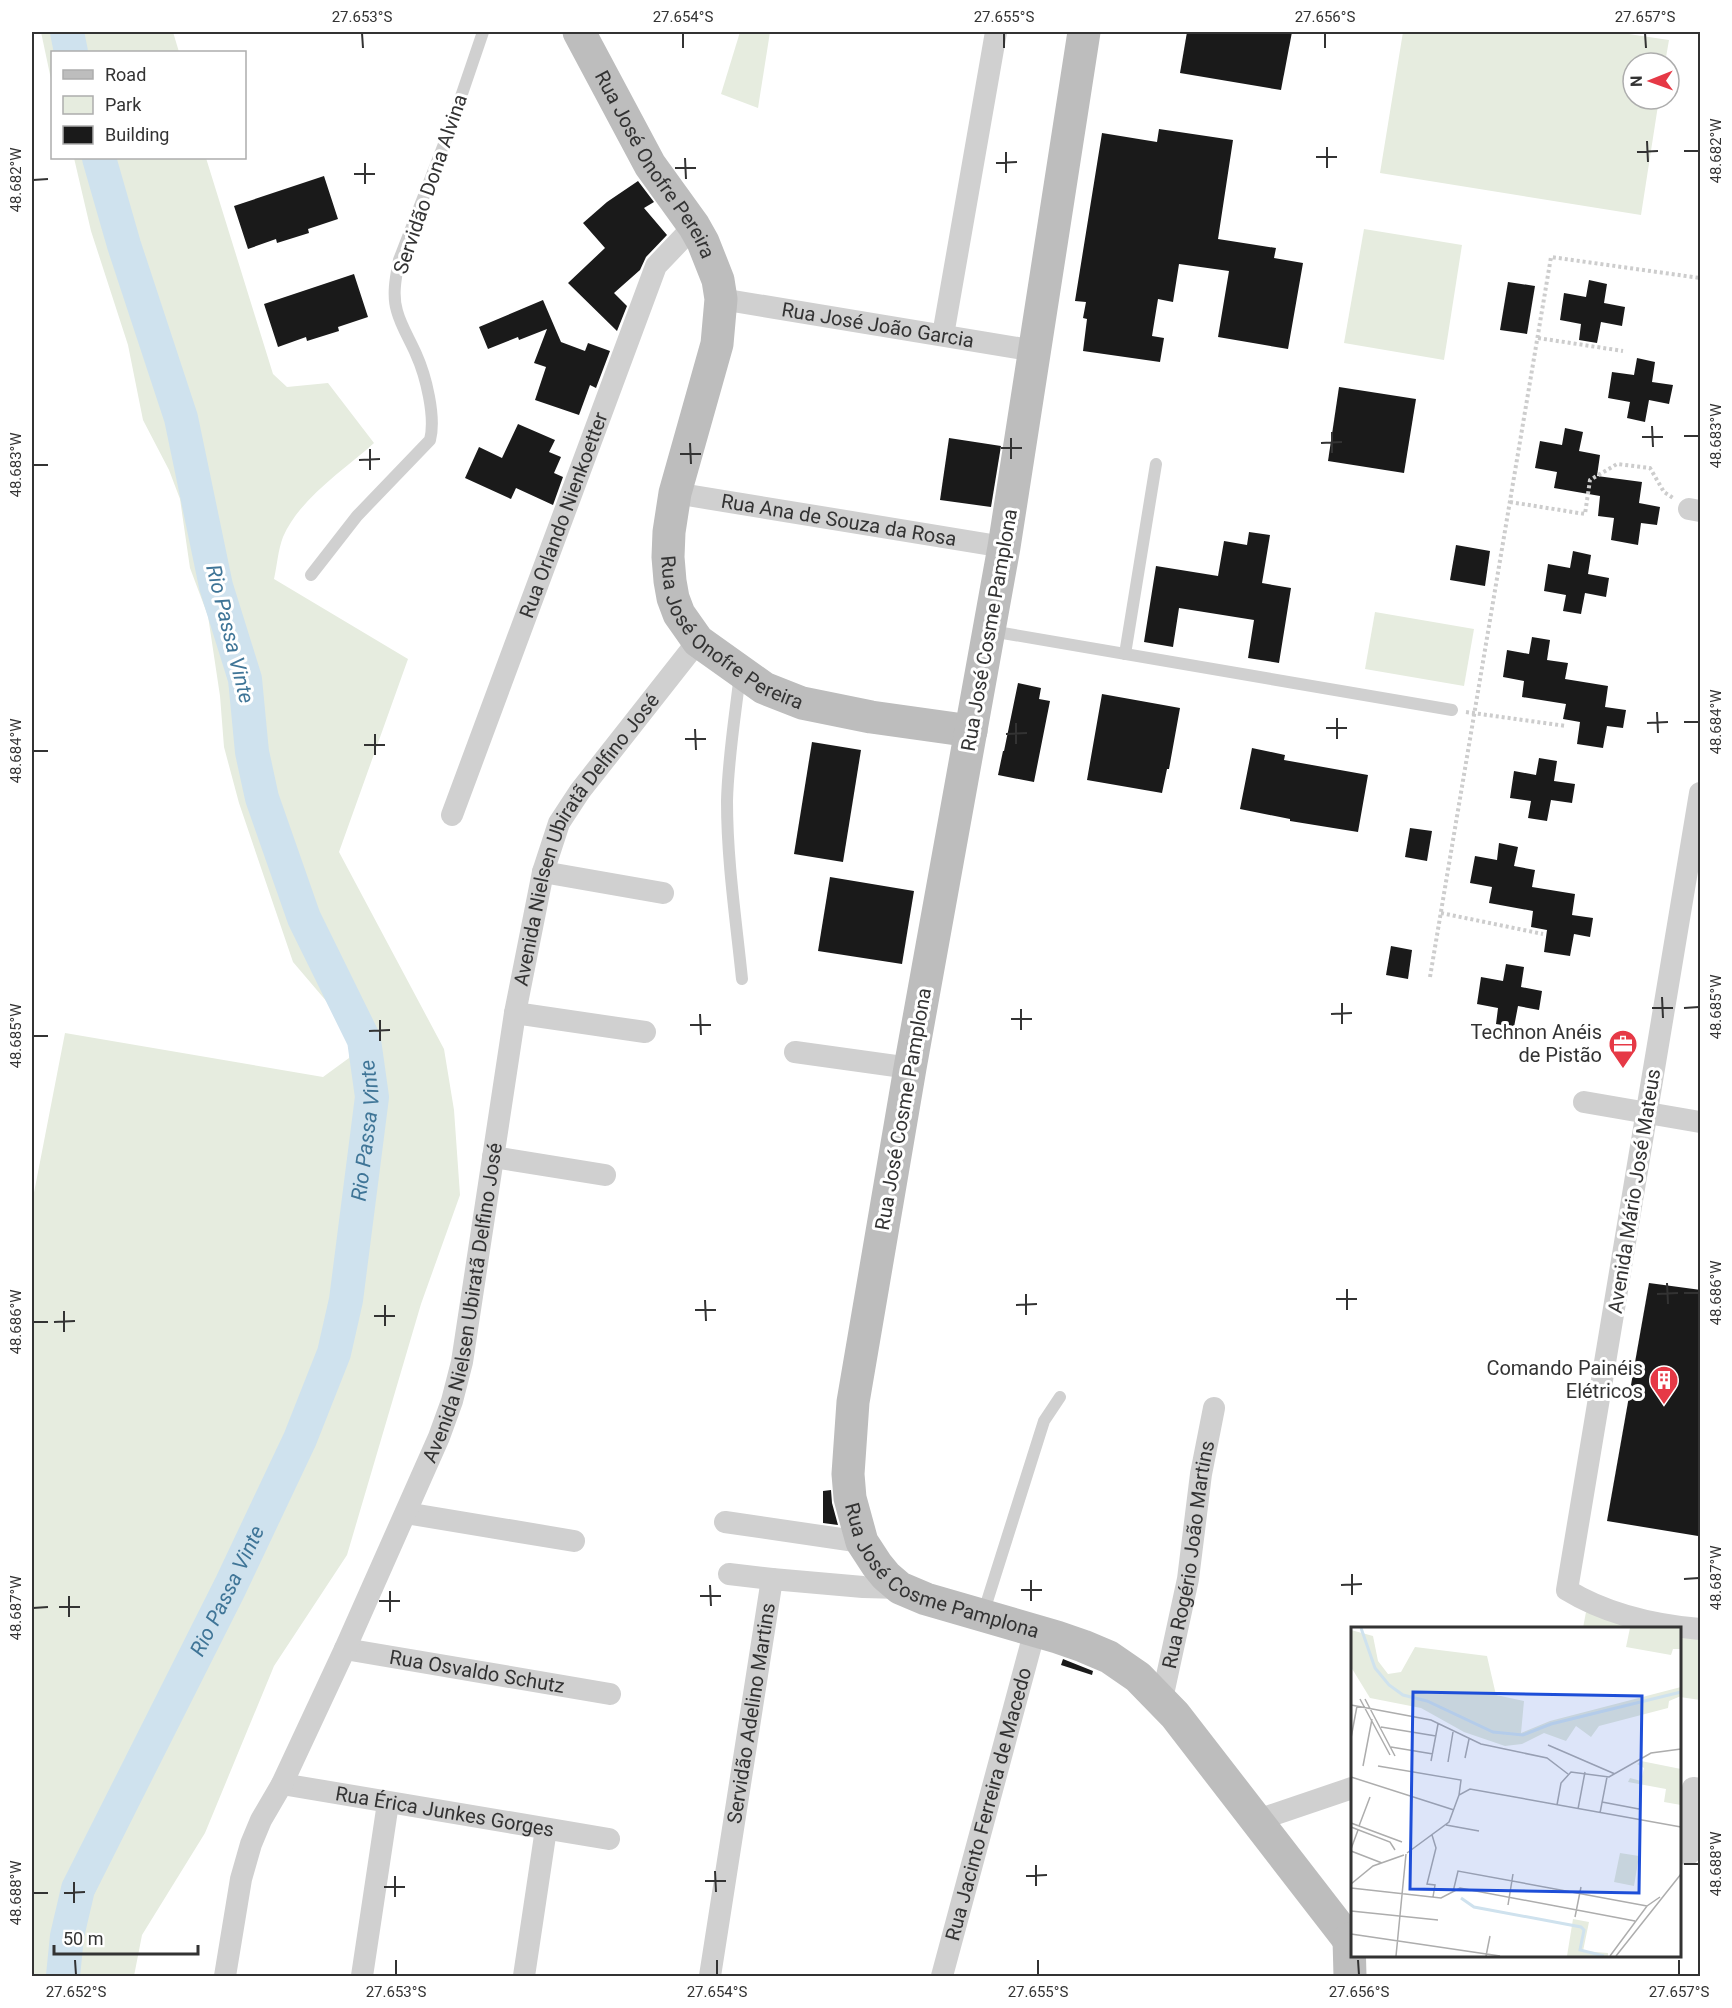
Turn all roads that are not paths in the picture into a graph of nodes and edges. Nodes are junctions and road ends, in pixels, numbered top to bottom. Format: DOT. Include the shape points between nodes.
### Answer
graph roads {
  1 [pos="483,32"];
  2 [pos="579,32"];
  3 [pos="996,32"];
  4 [pos="1084,32"];
  5 [pos="694,226"];
  6 [pos="721,299"];
  7 [pos="944,335"];
  8 [pos="1036,351"];
  9 [pos="1156,464"];
  10 [pos="675,493"];
  11 [pos="1004,547"];
  12 [pos="311,575"];
  13 [pos="990,630"];
  14 [pos="698,641"];
  15 [pos="1125,654"];
  16 [pos="741,673"];
  17 [pos="1452,710"];
  18 [pos="972,731"];
  19 [pos="1701,793"];
  20 [pos="452,815"];
  21 [pos="543,872"];
  22 [pos="663,893"];
  23 [pos="742,979"];
  24 [pos="515,1012"];
  25 [pos="645,1032"];
  26 [pos="795,1052"];
  27 [pos="910,1068"];
  28 [pos="1584,1102"];
  29 [pos="1647,1113"];
  30 [pos="1701,1122"];
  31 [pos="493,1157"];
  32 [pos="605,1175"];
  33 [pos="1060,1397"];
  34 [pos="1214,1408"];
  35 [pos="406,1513"];
  36 [pos="725,1522"];
  37 [pos="574,1541"];
  38 [pos="862,1542"];
  39 [pos="729,1574"];
  40 [pos="772,1579"];
  41 [pos="900,1588"];
  42 [pos="983,1615"];
  43 [pos="1701,1629"];
  44 [pos="1035,1630"];
  45 [pos="345,1649"];
  46 [pos="610,1694"];
  47 [pos="1162,1700"];
  48 [pos="282,1784"];
  49 [pos="1351,1789"];
  50 [pos="1701,1789"];
  51 [pos="388,1803"];
  52 [pos="1258,1820"];
  53 [pos="546,1829"];
  54 [pos="609,1839"];
  55 [pos="1681,1853"];
  56 [pos="1351,1942"];
  57 [pos="1353,1957"];
  58 [pos="1362,1957"];
  59 [pos="225,1977"];
  60 [pos="362,1977"];
  61 [pos="524,1977"];
  62 [pos="710,1977"];
  63 [pos="942,1977"];
  64 [pos="1350,1977"];
  65 [pos="1376,1977"];
  1 -- 12 [label="lane, Servidão Dona Alvina" via="396,277 396,310 424,377 432,418 430,440 357,516"];
  2 -- 5 [label="main road, Rua José Onofre Pereira" via="650,165"];
  3 -- 7 [label="street"];
  4 -- 8 [label="main road, Rua José Cosme Pamplona"];
  5 -- 6 [label="main road, Rua José Onofre Pereira" via="712,264"];
  5 -- 20 [label="street, Rua Orlando Nienkoetter" via="656,266"];
  6 -- 7 [label="street, Rua José João Garcia"];
  6 -- 10 [label="main road, Rua José Onofre Pereira" via="717,344"];
  7 -- 8 [label="street, Rua José João Garcia"];
  8 -- 11 [label="main road, Rua José Cosme Pamplona"];
  9 -- 15 [label="lane"];
  10 -- 11 [label="street, Rua Ana de Souza da Rosa"];
  10 -- 14 [label="main road, Rua José Onofre Pereira" via="669,532 670,581 679,614"];
  11 -- 13 [label="main road, Rua José Cosme Pamplona"];
  13 -- 15 [label="lane"];
  13 -- 18 [label="main road, Rua José Cosme Pamplona"];
  14 -- 16 [label="main road, Rua José Onofre Pereira"];
  14 -- 21 [label="street, Avenida Nielsen Ubiratã Delfino José" via="580,791 559,823"];
  15 -- 17 [label="lane"];
  16 -- 18 [label="main road, Rua José Onofre Pereira" via="781,697 825,709"];
  16 -- 23 [label="lane" via="727,801"];
  18 -- 27 [label="main road, Rua José Cosme Pamplona"];
  19 -- 29 [label="street, Avenida Mário José Mateus"];
  21 -- 22 [label="street"];
  21 -- 24 [label="street, Avenida Nielsen Ubiratã Delfino José"];
  24 -- 25 [label="street"];
  24 -- 31 [label="street, Avenida Nielsen Ubiratã Delfino José"];
  26 -- 27 [label="street"];
  27 -- 38 [label="main road, Rua José Cosme Pamplona" via="853,1402 850,1498"];
  28 -- 29 [label="street"];
  29 -- 30 [label="street"];
  29 -- 43 [label="street, Avenida Mário José Mateus" via="1567,1590 1582,1600 1624,1615"];
  31 -- 32 [label="street"];
  31 -- 35 [label="street, Avenida Nielsen Ubiratã Delfino José" via="462,1362 439,1437"];
  33 -- 42 [label="lane" via="1044,1421"];
  34 -- 47 [label="street, Rua Rogério João Martins" via="1188,1579"];
  35 -- 37 [label="street"];
  35 -- 45 [label="street, Avenida Nielsen Ubiratã Delfino José"];
  36 -- 38 [label="street"];
  38 -- 41 [label="main road, Rua José Cosme Pamplona" via="886,1576"];
  39 -- 40 [label="street"];
  40 -- 41 [label="street, Servidão Adelino Martins"];
  40 -- 62 [label="street, Servidão Adelino Martins"];
  41 -- 42 [label="main road, Rua José Cosme Pamplona"];
  42 -- 44 [label="main road, Rua José Cosme Pamplona"];
  44 -- 47 [label="main road, Rua José Cosme Pamplona" via="1109,1657"];
  44 -- 63 [label="street, Rua Jacinto Ferreira de Macedo"];
  45 -- 46 [label="street, Rua Osvaldo Schutz"];
  45 -- 48 [label="street, Avenida Nielsen Ubiratã Delfino José"];
  47 -- 52 [label="main road, Rua José Cosme Pamplona"];
  48 -- 51 [label="street, Rua Érica Junkes Gorges"];
  48 -- 59 [label="street, Avenida Nielsen Ubiratã Delfino José" via="251,1844"];
  49 -- 52 [label="street"];
  50 -- 55 [label="street" via="1693,1788 1689,1854"];
  51 -- 53 [label="street, Rua Érica Junkes Gorges"];
  51 -- 60 [label="street"];
  52 -- 56 [label="main road, Rua José Cosme Pamplona"];
  53 -- 54 [label="street, Rua Érica Junkes Gorges"];
  53 -- 61 [label="street"];
  57 -- 64 [label="main road"];
  58 -- 65 [label="main road, Rua José Cosme Pamplona"];
}
